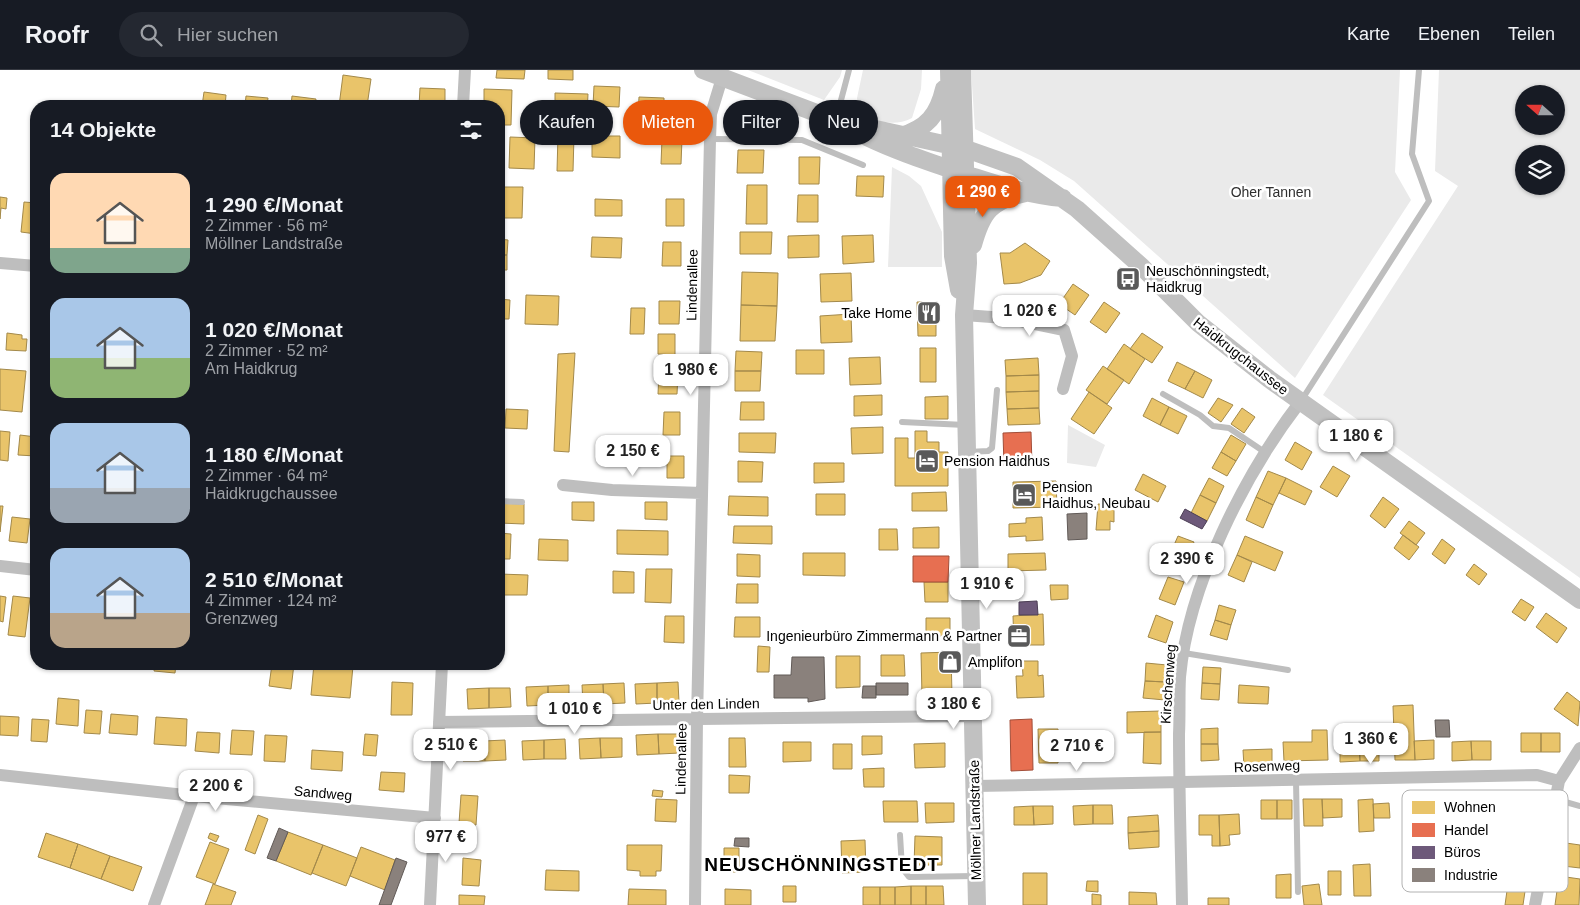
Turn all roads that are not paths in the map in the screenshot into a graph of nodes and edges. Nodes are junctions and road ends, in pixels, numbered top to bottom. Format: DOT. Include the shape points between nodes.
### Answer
graph roads {
  1 [pos="465,70"];
  2 [pos="703,70"];
  3 [pos="849,70"];
  4 [pos="949,70"];
  5 [pos="962,70"];
  6 [pos="1419,70"];
  7 [pos="722,78"];
  8 [pos="463,100"];
  9 [pos="841,100"];
  10 [pos="713,107"];
  11 [pos="809,110"];
  12 [pos="878,130"];
  13 [pos="901,136"];
  14 [pos="713,139"];
  15 [pos="878,143"];
  16 [pos="710,145"];
  17 [pos="958,148"];
  18 [pos="863,165"];
  19 [pos="959,172"];
  20 [pos="1026,193"];
  21 [pos="1064,198"];
  22 [pos="0,263"];
  23 [pos="968,263"];
  24 [pos="30,266"];
  25 [pos="964,315"];
  26 [pos="1063,388"];
  27 [pos="996,390"];
  28 [pos="1163,394"];
  29 [pos="1300,402"];
  30 [pos="902,422"];
  31 [pos="966,425"];
  32 [pos="967,452"];
  33 [pos="1266,453"];
  34 [pos="563,485"];
  35 [pos="702,493"];
  36 [pos="505,501"];
  37 [pos="522,502"];
  38 [pos="0,566"];
  39 [pos="30,569"];
  40 [pos="1580,600"];
  41 [pos="1184,653"];
  42 [pos="442,670"];
  43 [pos="1288,670"];
  44 [pos="973,716"];
  45 [pos="697,719"];
  46 [pos="439,722"];
  47 [pos="1580,748"];
  48 [pos="0,775"];
  49 [pos="1296,780"];
  50 [pos="1560,781"];
  51 [pos="1179,784"];
  52 [pos="975,786"];
  53 [pos="1557,790"];
  54 [pos="194,796"];
  55 [pos="435,818"];
  56 [pos="900,835"];
  57 [pos="977,876"];
  58 [pos="1298,892"];
  59 [pos="1537,892"];
  60 [pos="154,905"];
  61 [pos="430,905"];
  62 [pos="695,905"];
  63 [pos="978,905"];
  64 [pos="1182,905"];
  65 [pos="1535,905"];
  1 -- 8 [label="street"];
  2 -- 7 [label="main road"];
  3 -- 9 [label="lane"];
  4 -- 13 [label="main road" via="934,116 924,126"];
  4 -- 17 [label="main road, Möllner Landstraße"];
  5 -- 17 [label="main road, Möllner Landstraße"];
  6 -- 29 [label="lane" via="1412,154 1430,201"];
  7 -- 10 [label="street, Lindenallee"];
  7 -- 11 [label="main road"];
  12 -- 13 [label="main road, Haidkrugchaussee"];
  13 -- 17 [label="main road, Haidkrugchaussee"];
  14 -- 18 [label="lane" via="802,140"];
  15 -- 19 [label="main road"];
  16 -- 35 [label="street, Lindenallee"];
  17 -- 19 [label="main road, Möllner Landstraße"];
  17 -- 21 [label="main road, Haidkrugchaussee" via="1017,167"];
  19 -- 20 [label="main road"];
  19 -- 23 [label="main road, Möllner Landstraße"];
  19 -- 25 [label="main road, Möllner Landstraße" via="953,256"];
  20 -- 21 [label="main road"];
  20 -- 23 [label="main road" via="1001,200 986,214 977,231"];
  21 -- 29 [label="main road, Haidkrugchaussee" via="1142,267 1198,323"];
  22 -- 24 [label="street"];
  23 -- 25 [label="main road, Möllner Landstraße"];
  25 -- 26 [label="street" via="1005,318 1064,330 1072,356"];
  25 -- 31 [label="main road, Möllner Landstraße"];
  27 -- 32 [label="lane" via="992,448"];
  28 -- 33 [label="lane" via="1213,426 1229,428"];
  29 -- 33 [label="street, Kirschenweg"];
  29 -- 40 [label="main road, Haidkrugchaussee"];
  30 -- 31 [label="lane"];
  31 -- 32 [label="main road, Möllner Landstraße"];
  32 -- 44 [label="main road, Möllner Landstraße"];
  33 -- 41 [label="street, Kirschenweg" via="1239,498 1208,569 1186,635"];
  34 -- 35 [label="street"];
  35 -- 45 [label="street, Lindenallee"];
  36 -- 37 [label="lane"];
  38 -- 39 [label="street"];
  41 -- 43 [label="lane"];
  41 -- 51 [label="street, Kirschenweg" via="1180,678"];
  42 -- 46 [label="street"];
  44 -- 45 [label="street, Unter den Linden"];
  44 -- 52 [label="main road, Möllner Landstraße"];
  45 -- 46 [label="street, Unter den Linden"];
  45 -- 62 [label="street, Lindenallee"];
  46 -- 55 [label="street"];
  47 -- 50 [label="street"];
  48 -- 54 [label="street, Sandweg"];
  49 -- 50 [label="street, Rosenweg" via="1537,775"];
  49 -- 51 [label="street, Rosenweg"];
  49 -- 58 [label="lane"];
  50 -- 53 [label="street"];
  51 -- 52 [label="street, Rosenweg"];
  51 -- 64 [label="street, Kirschenweg"];
  52 -- 57 [label="main road, Möllner Landstraße"];
  54 -- 55 [label="street, Sandweg"];
  54 -- 60 [label="street"];
  55 -- 61 [label="street"];
  56 -- 57 [label="lane" via="902,868 909,878"];
  57 -- 63 [label="main road, Möllner Landstraße"];
  59 -- 65 [label="street"];
}
